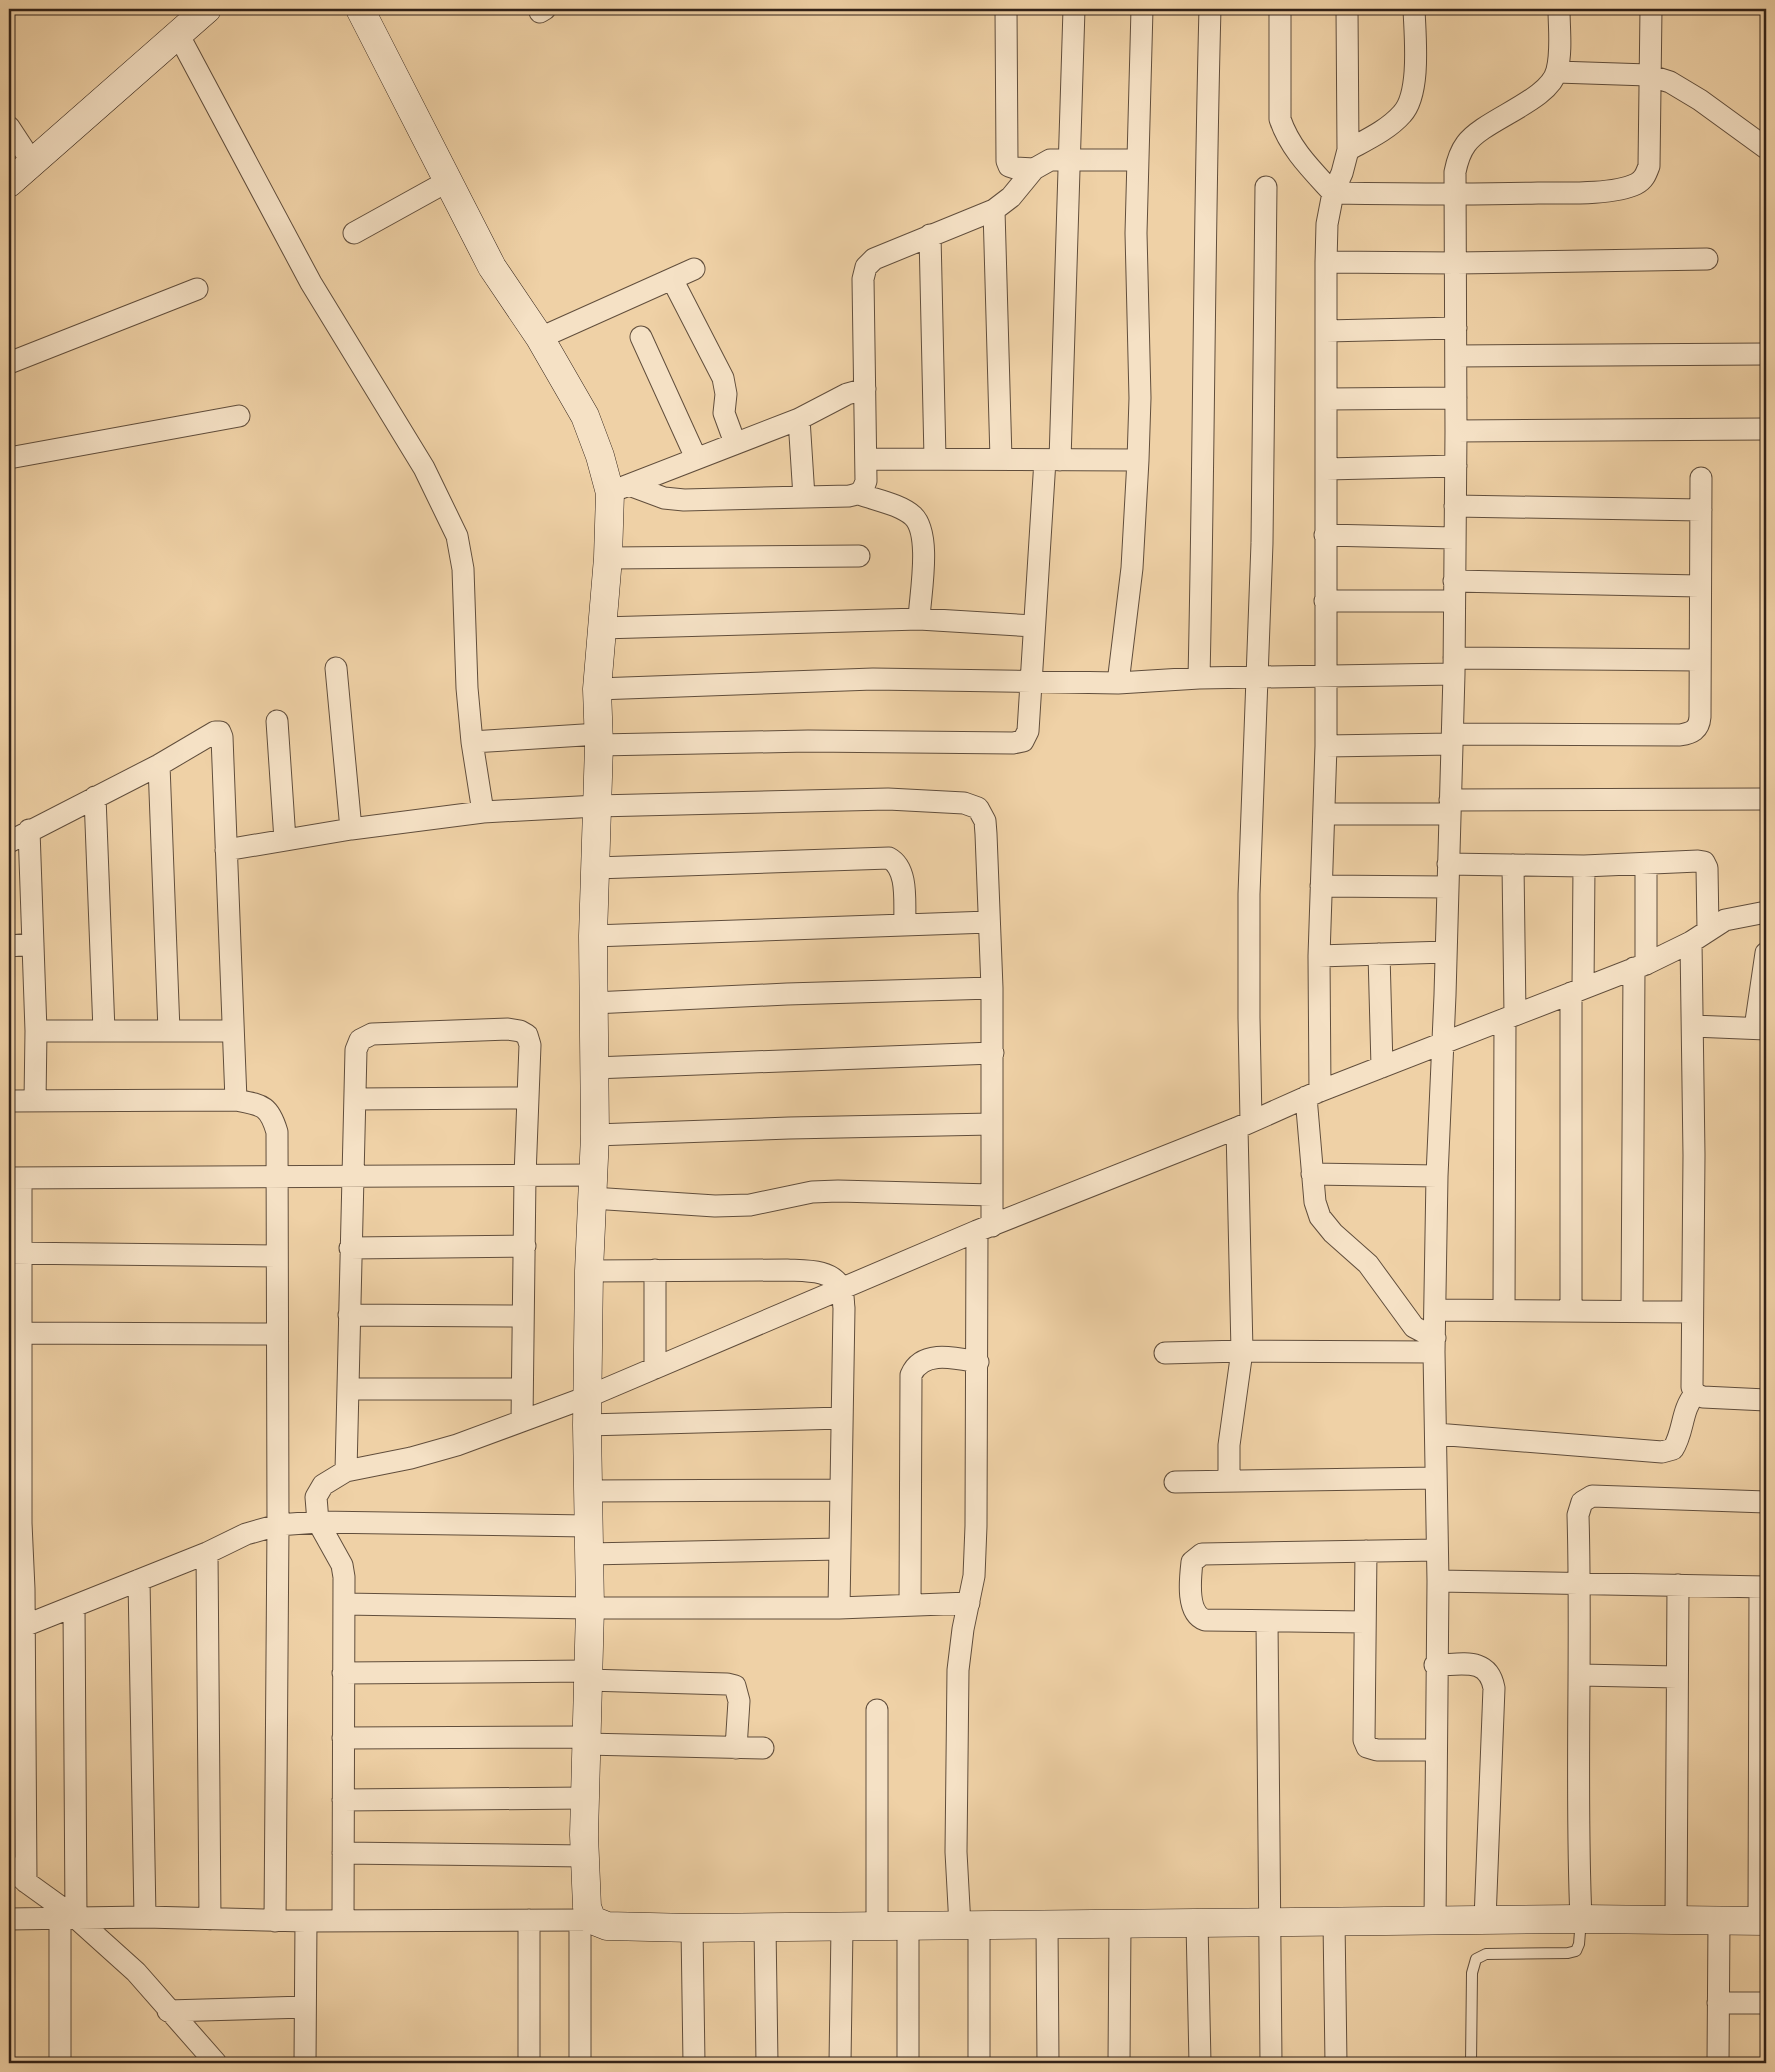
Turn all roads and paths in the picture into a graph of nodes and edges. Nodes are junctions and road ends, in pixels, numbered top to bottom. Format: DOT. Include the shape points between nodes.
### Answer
graph roads {
  1 [pos="207,9"];
  2 [pos="360,9"];
  3 [pos="1006,9"];
  4 [pos="1074,9"];
  5 [pos="1142,9"];
  6 [pos="1210,9"];
  7 [pos="1280,9"];
  8 [pos="1347,9"];
  9 [pos="1414,9"];
  10 [pos="1558,9"];
  11 [pos="1651,9"];
  12 [pos="178,34"];
  13 [pos="1557,72"];
  14 [pos="1648,75"];
  15 [pos="9,127"];
  16 [pos="1766,148"];
  17 [pos="1348,150"];
  18 [pos="1069,158"];
  19 [pos="1137,160"];
  20 [pos="32,162"];
  21 [pos="1034,169"];
  22 [pos="448,181"];
  23 [pos="9,183"];
  24 [pos="1266,187"];
  25 [pos="1333,193"];
  26 [pos="1454,195"];
  27 [pos="994,210"];
  28 [pos="354,233"];
  29 [pos="930,236"];
  30 [pos="1707,258"];
  31 [pos="1326,262"];
  32 [pos="1456,263"];
  33 [pos="694,269"];
  34 [pos="672,279"];
  35 [pos="198,289"];
  36 [pos="1456,328"];
  37 [pos="1326,331"];
  38 [pos="641,337"];
  39 [pos="540,338"];
  40 [pos="1766,354"];
  41 [pos="1456,356"];
  42 [pos="9,362"];
  43 [pos="865,390"];
  44 [pos="1456,398"];
  45 [pos="1326,399"];
  46 [pos="239,416"];
  47 [pos="800,419"];
  48 [pos="1766,429"];
  49 [pos="1456,431"];
  50 [pos="736,443"];
  51 [pos="9,458"];
  52 [pos="696,458"];
  53 [pos="934,458"];
  54 [pos="866,459"];
  55 [pos="1002,459"];
  56 [pos="1053,460"];
  57 [pos="1138,460"];
  58 [pos="1456,466"];
  59 [pos="1326,469"];
  60 [pos="1701,478"];
  61 [pos="620,489"];
  62 [pos="859,494"];
  63 [pos="804,497"];
  64 [pos="1455,506"];
  65 [pos="1701,510"];
  66 [pos="1325,535"];
  67 [pos="1454,538"];
  68 [pos="859,556"];
  69 [pos="608,558"];
  70 [pos="1699,586"];
  71 [pos="1454,591"];
  72 [pos="1325,601"];
  73 [pos="919,619"];
  74 [pos="1034,626"];
  75 [pos="601,628"];
  76 [pos="1699,660"];
  77 [pos="1454,666"];
  78 [pos="336,668"];
  79 [pos="1326,675"];
  80 [pos="1257,677"];
  81 [pos="1199,678"];
  82 [pos="1031,681"];
  83 [pos="1118,682"];
  84 [pos="597,689"];
  85 [pos="277,721"];
  86 [pos="599,739"];
  87 [pos="1452,739"];
  88 [pos="472,742"];
  89 [pos="1326,746"];
  90 [pos="159,765"];
  91 [pos="96,797"];
  92 [pos="1766,798"];
  93 [pos="597,806"];
  94 [pos="1450,807"];
  95 [pos="483,812"];
  96 [pos="1324,814"];
  97 [pos="351,829"];
  98 [pos="29,830"];
  99 [pos="285,840"];
  100 [pos="9,842"];
  101 [pos="226,850"];
  102 [pos="1448,864"];
  103 [pos="1646,864"];
  104 [pos="1513,865"];
  105 [pos="1584,866"];
  106 [pos="596,868"];
  107 [pos="1321,886"];
  108 [pos="1448,887"];
  109 [pos="1766,912"];
  110 [pos="989,922"];
  111 [pos="905,924"];
  112 [pos="1708,929"];
  113 [pos="593,936"];
  114 [pos="1691,942"];
  115 [pos="33,944"];
  116 [pos="9,946"];
  117 [pos="1446,952"];
  118 [pos="1379,954"];
  119 [pos="1766,955"];
  120 [pos="1319,956"];
  121 [pos="1640,966"];
  122 [pos="992,988"];
  123 [pos="1577,990"];
  124 [pos="593,1003"];
  125 [pos="1510,1017"];
  126 [pos="1693,1026"];
  127 [pos="1761,1028"];
  128 [pos="36,1031"];
  129 [pos="104,1031"];
  130 [pos="170,1031"];
  131 [pos="234,1031"];
  132 [pos="1443,1043"];
  133 [pos="993,1054"];
  134 [pos="1382,1067"];
  135 [pos="594,1068"];
  136 [pos="1313,1094"];
  137 [pos="528,1098"];
  138 [pos="356,1099"];
  139 [pos="236,1100"];
  140 [pos="9,1101"];
  141 [pos="35,1101"];
  142 [pos="992,1124"];
  143 [pos="1244,1124"];
  144 [pos="595,1135"];
  145 [pos="1312,1174"];
  146 [pos="354,1175"];
  147 [pos="525,1176"];
  148 [pos="1437,1176"];
  149 [pos="15,1178"];
  150 [pos="276,1178"];
  151 [pos="592,1187"];
  152 [pos="992,1195"];
  153 [pos="984,1228"];
  154 [pos="524,1246"];
  155 [pos="350,1248"];
  156 [pos="15,1253"];
  157 [pos="276,1256"];
  158 [pos="655,1270"];
  159 [pos="589,1271"];
  160 [pos="841,1289"];
  161 [pos="1436,1310"];
  162 [pos="1504,1310"];
  163 [pos="1571,1310"];
  164 [pos="1632,1311"];
  165 [pos="1692,1312"];
  166 [pos="349,1315"];
  167 [pos="524,1316"];
  168 [pos="16,1325"];
  169 [pos="277,1334"];
  170 [pos="1435,1345"];
  171 [pos="1242,1351"];
  172 [pos="1165,1353"];
  173 [pos="978,1362"];
  174 [pos="655,1368"];
  175 [pos="15,1386"];
  176 [pos="348,1389"];
  177 [pos="522,1389"];
  178 [pos="1695,1394"];
  179 [pos="587,1397"];
  180 [pos="1766,1400"];
  181 [pos="842,1418"];
  182 [pos="522,1420"];
  183 [pos="587,1425"];
  184 [pos="1436,1434"];
  185 [pos="15,1453"];
  186 [pos="346,1471"];
  187 [pos="1436,1478"];
  188 [pos="1228,1481"];
  189 [pos="1175,1482"];
  190 [pos="841,1490"];
  191 [pos="587,1491"];
  192 [pos="1766,1502"];
  193 [pos="318,1522"];
  194 [pos="15,1523"];
  195 [pos="278,1525"];
  196 [pos="587,1526"];
  197 [pos="840,1549"];
  198 [pos="1437,1550"];
  199 [pos="1366,1551"];
  200 [pos="207,1553"];
  201 [pos="588,1554"];
  202 [pos="139,1580"];
  203 [pos="1438,1581"];
  204 [pos="1580,1584"];
  205 [pos="1678,1585"];
  206 [pos="1763,1587"];
  207 [pos="16,1589"];
  208 [pos="344,1604"];
  209 [pos="970,1604"];
  210 [pos="910,1605"];
  211 [pos="74,1606"];
  212 [pos="590,1608"];
  213 [pos="839,1608"];
  214 [pos="1267,1621"];
  215 [pos="1365,1622"];
  216 [pos="17,1629"];
  217 [pos="1435,1666"];
  218 [pos="343,1673"];
  219 [pos="587,1676"];
  220 [pos="1580,1676"];
  221 [pos="1677,1677"];
  222 [pos="877,1710"];
  223 [pos="343,1738"];
  224 [pos="585,1741"];
  225 [pos="9,1748"];
  226 [pos="736,1748"];
  227 [pos="763,1748"];
  228 [pos="1435,1750"];
  229 [pos="25,1762"];
  230 [pos="584,1798"];
  231 [pos="343,1800"];
  232 [pos="343,1852"];
  233 [pos="585,1856"];
  234 [pos="9,1866"];
  235 [pos="26,1882"];
  236 [pos="145,1917"];
  237 [pos="68,1918"];
  238 [pos="9,1919"];
  239 [pos="210,1919"];
  240 [pos="1581,1919"];
  241 [pos="276,1920"];
  242 [pos="529,1920"];
  243 [pos="586,1920"];
  244 [pos="1435,1920"];
  245 [pos="1485,1920"];
  246 [pos="1676,1920"];
  247 [pos="1763,1921"];
  248 [pos="306,1922"];
  249 [pos="343,1922"];
  250 [pos="1269,1922"];
  251 [pos="1334,1922"];
  252 [pos="1719,1922"];
  253 [pos="1197,1923"];
  254 [pos="1120,1924"];
  255 [pos="1047,1925"];
  256 [pos="969,1926"];
  257 [pos="765,1927"];
  258 [pos="842,1927"];
  259 [pos="878,1927"];
  260 [pos="908,1927"];
  261 [pos="692,1928"];
  262 [pos="1718,2003"];
  263 [pos="1766,2003"];
  264 [pos="305,2008"];
  265 [pos="168,2011"];
  266 [pos="60,2063"];
  267 [pos="206,2063"];
  268 [pos="215,2063"];
  269 [pos="304,2063"];
  270 [pos="529,2063"];
  271 [pos="580,2063"];
  272 [pos="694,2063"];
  273 [pos="767,2063"];
  274 [pos="840,2063"];
  275 [pos="908,2063"];
  276 [pos="979,2063"];
  277 [pos="1048,2063"];
  278 [pos="1119,2063"];
  279 [pos="1200,2063"];
  280 [pos="1271,2063"];
  281 [pos="1336,2063"];
  282 [pos="1471,2063"];
  283 [pos="1718,2063"];
  1 -- 12 [label="street"];
  2 -- 22 [label="street"];
  3 -- 21 [label="street" via="1007,161 1009,166"];
  4 -- 18 [label="street"];
  5 -- 19 [label="street"];
  6 -- 81 [label="street" via="1204,218"];
  7 -- 25 [label="street" via="1280,119 1293,148"];
  8 -- 17 [label="street"];
  9 -- 17 [label="street" via="1412,93 1404,113 1392,125"];
  10 -- 13 [label="street"];
  11 -- 14 [label="street"];
  12 -- 20 [label="street"];
  12 -- 88 [label="street" via="311,284 424,468 457,536 463,569"];
  13 -- 14 [label="street"];
  13 -- 26 [label="street" via="1528,102 1467,142 1455,172"];
  14 -- 16 [label="street" via="1670,82 1700,100"];
  14 -- 26 [label="street" via="1649,166 1646,176 1638,183 1624,188 1577,193"];
  15 -- 20 [label="street"];
  17 -- 25 [label="street"];
  18 -- 19 [label="street"];
  18 -- 21 [label="street" via="1050,160"];
  18 -- 56 [label="street"];
  19 -- 57 [label="street"];
  20 -- 23 [label="street"];
  21 -- 27 [label="street" via="1011,197"];
  22 -- 28 [label="street"];
  22 -- 39 [label="street" via="492,267"];
  24 -- 80 [label="street" via="1262,543"];
  25 -- 26 [label="street"];
  25 -- 31 [label="street" via="1327,224"];
  26 -- 32 [label="street"];
  27 -- 29 [label="street"];
  27 -- 55 [label="street"];
  29 -- 43 [label="street" via="874,260 866,267 863,279"];
  29 -- 53 [label="street"];
  30 -- 32 [label="street"];
  31 -- 32 [label="street"];
  31 -- 37 [label="street"];
  32 -- 36 [label="street"];
  33 -- 34 [label="street"];
  34 -- 39 [label="street"];
  34 -- 50 [label="street" via="723,378 726,394 724,413"];
  35 -- 42 [label="street"];
  36 -- 37 [label="street"];
  36 -- 41 [label="street"];
  37 -- 45 [label="street"];
  38 -- 52 [label="street"];
  39 -- 61 [label="street" via="585,416 600,456"];
  40 -- 41 [label="street"];
  41 -- 44 [label="street"];
  43 -- 47 [label="street" via="847,394"];
  43 -- 54 [label="street"];
  44 -- 45 [label="street"];
  44 -- 49 [label="street"];
  45 -- 59 [label="street"];
  46 -- 51 [label="street"];
  47 -- 50 [label="street"];
  47 -- 63 [label="street"];
  48 -- 49 [label="street"];
  49 -- 58 [label="street"];
  50 -- 52 [label="street"];
  52 -- 61 [label="street"];
  53 -- 54 [label="street"];
  53 -- 55 [label="street"];
  54 -- 62 [label="street" via="866,481"];
  55 -- 56 [label="street"];
  56 -- 57 [label="street"];
  56 -- 74 [label="street"];
  57 -- 83 [label="street" via="1132,568"];
  58 -- 59 [label="street"];
  58 -- 64 [label="street"];
  59 -- 66 [label="street"];
  60 -- 65 [label="street"];
  61 -- 63 [label="street" via="684,500"];
  61 -- 69 [label="street"];
  62 -- 63 [label="street"];
  62 -- 73 [label="street" via="901,508 914,516 921,528 924,545"];
  64 -- 65 [label="street"];
  64 -- 67 [label="street"];
  65 -- 70 [label="street"];
  66 -- 67 [label="street"];
  66 -- 72 [label="street"];
  67 -- 71 [label="street"];
  68 -- 69 [label="street"];
  69 -- 75 [label="street"];
  70 -- 71 [label="street"];
  70 -- 76 [label="street"];
  71 -- 72 [label="street"];
  71 -- 77 [label="street"];
  72 -- 79 [label="street"];
  73 -- 74 [label="street"];
  73 -- 75 [label="street"];
  74 -- 82 [label="street"];
  75 -- 84 [label="street"];
  76 -- 77 [label="street"];
  76 -- 87 [label="street" via="1700,725 1688,733"];
  77 -- 79 [label="street"];
  77 -- 87 [label="street"];
  78 -- 97 [label="street"];
  79 -- 80 [label="street"];
  79 -- 89 [label="street"];
  80 -- 81 [label="street"];
  80 -- 143 [label="street"];
  81 -- 83 [label="street"];
  82 -- 83 [label="street"];
  82 -- 84 [label="street" via="863,679"];
  82 -- 86 [label="street" via="1028,731 1023,741 1012,743"];
  84 -- 86 [label="street"];
  85 -- 99 [label="street"];
  86 -- 88 [label="street"];
  86 -- 93 [label="street"];
  87 -- 89 [label="street"];
  87 -- 94 [label="street"];
  88 -- 95 [label="street"];
  89 -- 96 [label="street"];
  90 -- 91 [label="street"];
  90 -- 101 [label="street" via="220,732"];
  90 -- 130 [label="street"];
  91 -- 98 [label="street"];
  91 -- 129 [label="street"];
  92 -- 94 [label="street"];
  93 -- 95 [label="street"];
  93 -- 106 [label="street"];
  93 -- 110 [label="street" via="888,799 964,804 978,808 985,821"];
  94 -- 96 [label="street"];
  94 -- 102 [label="street"];
  95 -- 97 [label="street"];
  96 -- 107 [label="street"];
  97 -- 99 [label="street"];
  98 -- 100 [label="street"];
  98 -- 115 [label="street"];
  99 -- 101 [label="street"];
  101 -- 131 [label="street"];
  102 -- 104 [label="street"];
  102 -- 108 [label="street"];
  103 -- 105 [label="street"];
  103 -- 112 [label="street" via="1704,862 1707,868"];
  103 -- 121 [label="street"];
  104 -- 105 [label="street"];
  104 -- 125 [label="street"];
  105 -- 123 [label="street"];
  106 -- 111 [label="street" via="889,858 902,870"];
  106 -- 113 [label="street"];
  107 -- 108 [label="street"];
  107 -- 120 [label="street"];
  108 -- 117 [label="street"];
  109 -- 112 [label="street" via="1725,920"];
  110 -- 111 [label="street"];
  110 -- 122 [label="street"];
  111 -- 113 [label="street"];
  112 -- 114 [label="street"];
  113 -- 124 [label="street"];
  114 -- 121 [label="street"];
  114 -- 126 [label="street"];
  115 -- 116 [label="street"];
  115 -- 128 [label="street"];
  117 -- 118 [label="street"];
  117 -- 132 [label="street"];
  118 -- 120 [label="street"];
  118 -- 134 [label="street"];
  119 -- 127 [label="street"];
  120 -- 136 [label="street"];
  121 -- 123 [label="street"];
  121 -- 164 [label="street"];
  122 -- 124 [label="street"];
  122 -- 133 [label="street"];
  123 -- 125 [label="street"];
  123 -- 163 [label="street"];
  124 -- 135 [label="street"];
  125 -- 132 [label="street"];
  125 -- 162 [label="street"];
  126 -- 127 [label="street"];
  126 -- 165 [label="street"];
  128 -- 129 [label="street"];
  128 -- 141 [label="street"];
  129 -- 130 [label="street"];
  130 -- 131 [label="street"];
  131 -- 139 [label="street"];
  132 -- 134 [label="street"];
  132 -- 148 [label="street"];
  133 -- 135 [label="street"];
  133 -- 142 [label="street"];
  134 -- 136 [label="street"];
  135 -- 144 [label="street"];
  136 -- 143 [label="street"];
  136 -- 145 [label="street"];
  137 -- 138 [label="street"];
  137 -- 138 [label="street" via="530,1045 527,1035 508,1029 372,1034 360,1040 356,1050"];
  137 -- 147 [label="street"];
  138 -- 146 [label="street"];
  139 -- 141 [label="street"];
  139 -- 150 [label="street" via="261,1105 272,1115 276,1132"];
  140 -- 141 [label="street"];
  142 -- 144 [label="street"];
  142 -- 152 [label="street"];
  143 -- 153 [label="street"];
  143 -- 171 [label="street"];
  144 -- 151 [label="street"];
  145 -- 148 [label="street"];
  145 -- 170 [label="street" via="1320,1217 1368,1264 1414,1327"];
  146 -- 147 [label="street"];
  146 -- 150 [label="street"];
  146 -- 155 [label="street"];
  147 -- 151 [label="street"];
  147 -- 154 [label="street"];
  148 -- 161 [label="street"];
  149 -- 150 [label="street"];
  149 -- 156 [label="street"];
  150 -- 157 [label="street"];
  151 -- 152 [label="street" via="715,1206 750,1205 812,1192"];
  151 -- 159 [label="street"];
  152 -- 153 [label="street"];
  153 -- 160 [label="street"];
  153 -- 173 [label="street"];
  154 -- 155 [label="street"];
  154 -- 167 [label="street"];
  155 -- 166 [label="street"];
  156 -- 157 [label="street"];
  156 -- 168 [label="street"];
  157 -- 169 [label="street"];
  158 -- 159 [label="street"];
  158 -- 160 [label="street" via="818,1272 834,1279"];
  158 -- 174 [label="street"];
  159 -- 179 [label="street"];
  160 -- 174 [label="street"];
  160 -- 181 [label="street" via="844,1308"];
  161 -- 162 [label="street"];
  161 -- 170 [label="street"];
  162 -- 163 [label="street"];
  163 -- 164 [label="street"];
  164 -- 165 [label="street"];
  165 -- 178 [label="street" via="1692,1387"];
  166 -- 167 [label="street"];
  166 -- 176 [label="street"];
  167 -- 177 [label="street"];
  168 -- 169 [label="street"];
  168 -- 175 [label="street"];
  169 -- 195 [label="street"];
  170 -- 171 [label="street"];
  170 -- 184 [label="street"];
  171 -- 172 [label="street"];
  171 -- 188 [label="street" via="1229,1445"];
  173 -- 209 [label="street" via="976,1526"];
  173 -- 210 [label="street" via="952,1357 933,1358 914,1366 910,1375"];
  174 -- 179 [label="street"];
  175 -- 185 [label="street"];
  176 -- 177 [label="street"];
  176 -- 186 [label="street"];
  177 -- 182 [label="street"];
  178 -- 180 [label="street"];
  178 -- 184 [label="street" via="1686,1409 1678,1442 1674,1449 1662,1452"];
  179 -- 182 [label="street"];
  179 -- 183 [label="street"];
  181 -- 183 [label="street"];
  181 -- 190 [label="street"];
  182 -- 186 [label="street" via="457,1445"];
  183 -- 191 [label="street"];
  184 -- 187 [label="street"];
  185 -- 194 [label="street"];
  186 -- 193 [label="street" via="322,1485 316,1498"];
  187 -- 188 [label="street"];
  187 -- 198 [label="street"];
  188 -- 189 [label="street"];
  190 -- 191 [label="street"];
  190 -- 197 [label="street"];
  191 -- 196 [label="street"];
  192 -- 204 [label="street" via="1592,1496 1582,1502 1578,1515"];
  193 -- 195 [label="street"];
  193 -- 196 [label="street"];
  193 -- 208 [label="street" via="342,1565"];
  194 -- 207 [label="street"];
  195 -- 200 [label="street" via="246,1534"];
  195 -- 241 [label="street"];
  196 -- 201 [label="street"];
  197 -- 201 [label="street"];
  197 -- 213 [label="street"];
  198 -- 199 [label="street"];
  198 -- 203 [label="street"];
  199 -- 214 [label="street" via="1202,1554 1196,1557 1191,1571 1193,1610 1197,1617 1205,1620"];
  199 -- 215 [label="street"];
  200 -- 202 [label="street"];
  200 -- 239 [label="street"];
  201 -- 212 [label="street"];
  202 -- 211 [label="street"];
  202 -- 236 [label="street"];
  203 -- 204 [label="street"];
  203 -- 217 [label="street"];
  204 -- 205 [label="street"];
  204 -- 220 [label="street"];
  205 -- 206 [label="street"];
  205 -- 221 [label="street"];
  206 -- 247 [label="street"];
  207 -- 216 [label="street"];
  208 -- 212 [label="street"];
  208 -- 218 [label="street"];
  209 -- 210 [label="street"];
  209 -- 256 [label="street" via="958,1670 956,1852"];
  210 -- 213 [label="street"];
  211 -- 216 [label="street"];
  211 -- 237 [label="street"];
  212 -- 213 [label="street"];
  212 -- 219 [label="street"];
  214 -- 215 [label="street"];
  214 -- 250 [label="street"];
  215 -- 228 [label="street" via="1363,1730 1367,1747 1377,1750"];
  216 -- 229 [label="street"];
  217 -- 228 [label="street"];
  217 -- 245 [label="street" via="1476,1665 1486,1669 1492,1677"];
  218 -- 219 [label="street"];
  218 -- 223 [label="street"];
  219 -- 224 [label="street"];
  219 -- 226 [label="street" via="735,1686 739,1701"];
  220 -- 221 [label="street"];
  220 -- 240 [label="street" via="1577,1812"];
  221 -- 246 [label="street"];
  222 -- 259 [label="street"];
  223 -- 224 [label="street"];
  223 -- 231 [label="street"];
  224 -- 226 [label="street"];
  224 -- 230 [label="street"];
  225 -- 229 [label="street"];
  226 -- 227 [label="street"];
  228 -- 244 [label="street"];
  229 -- 235 [label="street"];
  230 -- 231 [label="street"];
  230 -- 233 [label="street"];
  231 -- 232 [label="street"];
  232 -- 233 [label="street"];
  232 -- 249 [label="street"];
  233 -- 243 [label="street"];
  234 -- 235 [label="street"];
  235 -- 237 [label="street"];
  236 -- 237 [label="street"];
  236 -- 239 [label="street"];
  237 -- 238 [label="street"];
  237 -- 265 [label="street" via="136,1972"];
  237 -- 266 [label="street"];
  239 -- 241 [label="street"];
  240 -- 245 [label="street"];
  240 -- 246 [label="street"];
  240 -- 282 [label="lane" via="1576,1951 1486,1954 1476,1960 1472,1973"];
  241 -- 248 [label="street"];
  242 -- 243 [label="street"];
  242 -- 249 [label="street"];
  242 -- 270 [label="street"];
  243 -- 261 [label="street" via="607,1926"];
  243 -- 271 [label="street"];
  244 -- 245 [label="street"];
  244 -- 251 [label="street"];
  246 -- 252 [label="street"];
  247 -- 252 [label="street"];
  248 -- 249 [label="street"];
  248 -- 264 [label="street"];
  250 -- 251 [label="street"];
  250 -- 253 [label="street"];
  250 -- 280 [label="street"];
  251 -- 281 [label="street"];
  252 -- 262 [label="street"];
  253 -- 254 [label="street"];
  253 -- 279 [label="street"];
  254 -- 255 [label="street"];
  254 -- 278 [label="street"];
  255 -- 256 [label="street"];
  255 -- 277 [label="street"];
  256 -- 260 [label="street"];
  256 -- 276 [label="street"];
  257 -- 258 [label="street"];
  257 -- 261 [label="street"];
  257 -- 273 [label="street"];
  258 -- 259 [label="street"];
  258 -- 274 [label="street"];
  259 -- 260 [label="street"];
  260 -- 275 [label="street"];
  261 -- 272 [label="street"];
  262 -- 263 [label="street"];
  262 -- 283 [label="street"];
  264 -- 265 [label="street"];
  264 -- 269 [label="street"];
  265 -- 268 [label="street"];
  267 -- 268 [label="street"];
}
